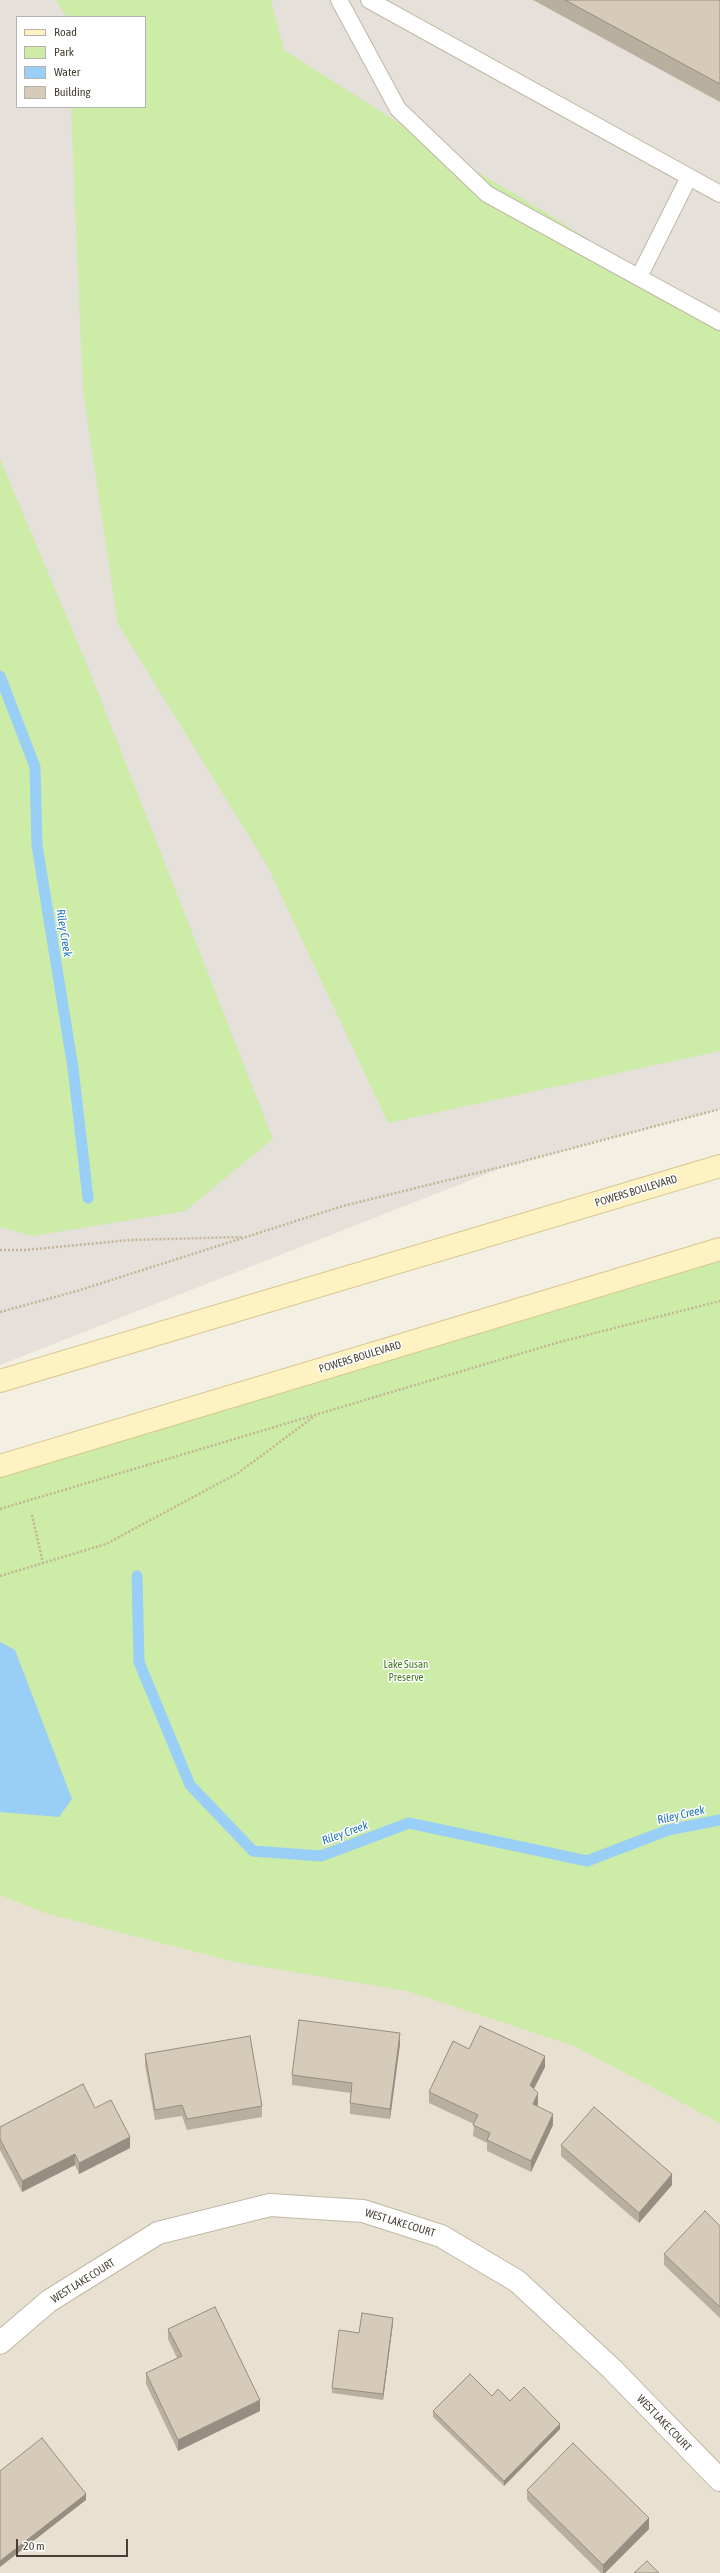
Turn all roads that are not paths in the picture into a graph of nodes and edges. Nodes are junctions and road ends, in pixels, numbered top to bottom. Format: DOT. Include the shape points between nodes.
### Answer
graph roads {
  1 [pos="338,0"];
  2 [pos="369,0"];
  3 [pos="689,177"];
  4 [pos="720,194"];
  5 [pos="639,277"];
  6 [pos="720,322"];
  7 [pos="720,1166"];
  8 [pos="720,1249"];
  9 [pos="0,1382"];
  10 [pos="0,1466"];
  11 [pos="0,2343"];
  12 [pos="720,2480"];
  1 -- 5 [label="lane" via="398,109 487,194"];
  2 -- 3 [label="lane"];
  3 -- 4 [label="lane"];
  3 -- 5 [label="lane"];
  5 -- 6 [label="lane"];
  7 -- 9 [label="main road, POWERS BOULEVARD"];
  8 -- 10 [label="main road, POWERS BOULEVARD"];
  11 -- 12 [label="street, WEST LAKE COURT" via="49,2301 158,2233 270,2205 363,2211 441,2236 517,2281 612,2369"];
}
